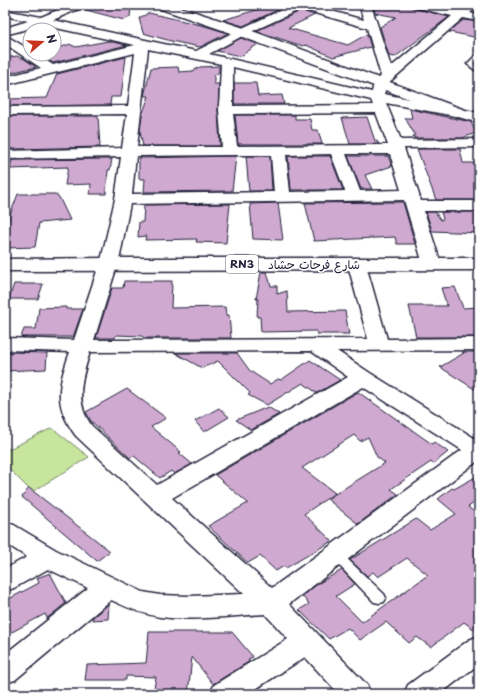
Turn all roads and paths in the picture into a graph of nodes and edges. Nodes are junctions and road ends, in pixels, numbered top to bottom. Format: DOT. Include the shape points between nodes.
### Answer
graph roads {
  1 [pos="79,5"];
  2 [pos="162,5"];
  3 [pos="300,5"];
  4 [pos="365,5"];
  5 [pos="417,5"];
  6 [pos="473,5"];
  7 [pos="5,13"];
  8 [pos="461,14"];
  9 [pos="479,18"];
  10 [pos="42,21"];
  11 [pos="371,26"];
  12 [pos="5,32"];
  13 [pos="242,32"];
  14 [pos="5,39"];
  15 [pos="145,47"];
  16 [pos="479,54"];
  17 [pos="196,56"];
  18 [pos="227,62"];
  19 [pos="50,69"];
  20 [pos="479,71"];
  21 [pos="5,80"];
  22 [pos="382,92"];
  23 [pos="133,110"];
  24 [pos="226,110"];
  25 [pos="5,111"];
  26 [pos="479,118"];
  27 [pos="479,143"];
  28 [pos="396,147"];
  29 [pos="336,150"];
  30 [pos="230,151"];
  31 [pos="278,151"];
  32 [pos="130,152"];
  33 [pos="7,159"];
  34 [pos="354,195"];
  35 [pos="282,196"];
  36 [pos="123,199"];
  37 [pos="413,201"];
  38 [pos="479,206"];
  39 [pos="479,256"];
  40 [pos="5,257"];
  41 [pos="110,260"];
  42 [pos="292,260"];
  43 [pos="431,260"];
  44 [pos="479,264"];
  45 [pos="5,265"];
  46 [pos="357,265"];
  47 [pos="5,344"];
  48 [pos="314,344"];
  49 [pos="379,344"];
  50 [pos="479,344"];
  51 [pos="82,346"];
  52 [pos="363,378"];
  53 [pos="478,450"];
  54 [pos="155,497"];
  55 [pos="5,531"];
  56 [pos="336,555"];
  57 [pos="47,557"];
  58 [pos="5,581"];
  59 [pos="109,586"];
  60 [pos="379,598"];
  61 [pos="271,603"];
  62 [pos="307,641"];
  63 [pos="479,648"];
  64 [pos="5,671"];
  65 [pos="224,694"];
  66 [pos="357,694"];
  67 [pos="418,694"];
  1 -- 10 [label="street"];
  2 -- 13 [label="main road"];
  3 -- 11 [label="street"];
  3 -- 13 [label="street"];
  4 -- 11 [label="street"];
  5 -- 8 [label="street"];
  6 -- 8 [label="street"];
  7 -- 10 [label="street"];
  8 -- 9 [label="street"];
  8 -- 22 [label="street" via="412,54"];
  10 -- 12 [label="street"];
  10 -- 15 [label="street"];
  11 -- 22 [label="street"];
  13 -- 17 [label="street"];
  13 -- 22 [label="main road"];
  14 -- 19 [label="street"];
  15 -- 17 [label="street"];
  15 -- 19 [label="street"];
  15 -- 23 [label="street"];
  16 -- 20 [label="lane" via="470,64"];
  17 -- 18 [label="street"];
  18 -- 22 [label="street"];
  18 -- 24 [label="street"];
  19 -- 21 [label="street"];
  22 -- 24 [label="street"];
  22 -- 26 [label="main road"];
  22 -- 28 [label="street"];
  23 -- 25 [label="street"];
  23 -- 32 [label="street"];
  24 -- 30 [label="street"];
  27 -- 28 [label="street"];
  28 -- 29 [label="street"];
  28 -- 37 [label="street"];
  29 -- 31 [label="street"];
  29 -- 34 [label="street"];
  30 -- 31 [label="street"];
  30 -- 32 [label="street"];
  31 -- 35 [label="street"];
  32 -- 33 [label="street"];
  32 -- 36 [label="street"];
  34 -- 35 [label="street"];
  34 -- 37 [label="street"];
  35 -- 36 [label="street"];
  36 -- 41 [label="street"];
  37 -- 38 [label="street"];
  37 -- 43 [label="street"];
  39 -- 43 [label="main road, شارع فرحات حشاد / RN3"];
  40 -- 41 [label="main road, شارع فرحات حشاد / RN3"];
  41 -- 42 [label="main road, شارع فرحات حشاد / RN3"];
  41 -- 45 [label="main road, شارع فرحات حشاد / RN3"];
  41 -- 51 [label="street"];
  42 -- 43 [label="main road, شارع فرحات حشاد / RN3"];
  42 -- 46 [label="main road, شارع فرحات حشاد / RN3"];
  43 -- 44 [label="main road, شارع فرحات حشاد / RN3"];
  43 -- 46 [label="main road, شارع فرحات حشاد / RN3"];
  46 -- 49 [label="street"];
  47 -- 51 [label="street"];
  48 -- 49 [label="street"];
  48 -- 51 [label="street"];
  48 -- 52 [label="street"];
  49 -- 50 [label="street"];
  51 -- 54 [label="street" via="69,389 72,412 84,431"];
  52 -- 53 [label="street"];
  52 -- 54 [label="street"];
  53 -- 56 [label="street"];
  54 -- 61 [label="street"];
  55 -- 57 [label="street"];
  56 -- 60 [label="lane"];
  56 -- 61 [label="street"];
  57 -- 58 [label="street"];
  57 -- 59 [label="street"];
  59 -- 61 [label="street" via="138,601 160,606 214,607"];
  59 -- 64 [label="street"];
  61 -- 62 [label="street"];
  62 -- 65 [label="street"];
  62 -- 66 [label="street"];
  63 -- 67 [label="street"];
}
